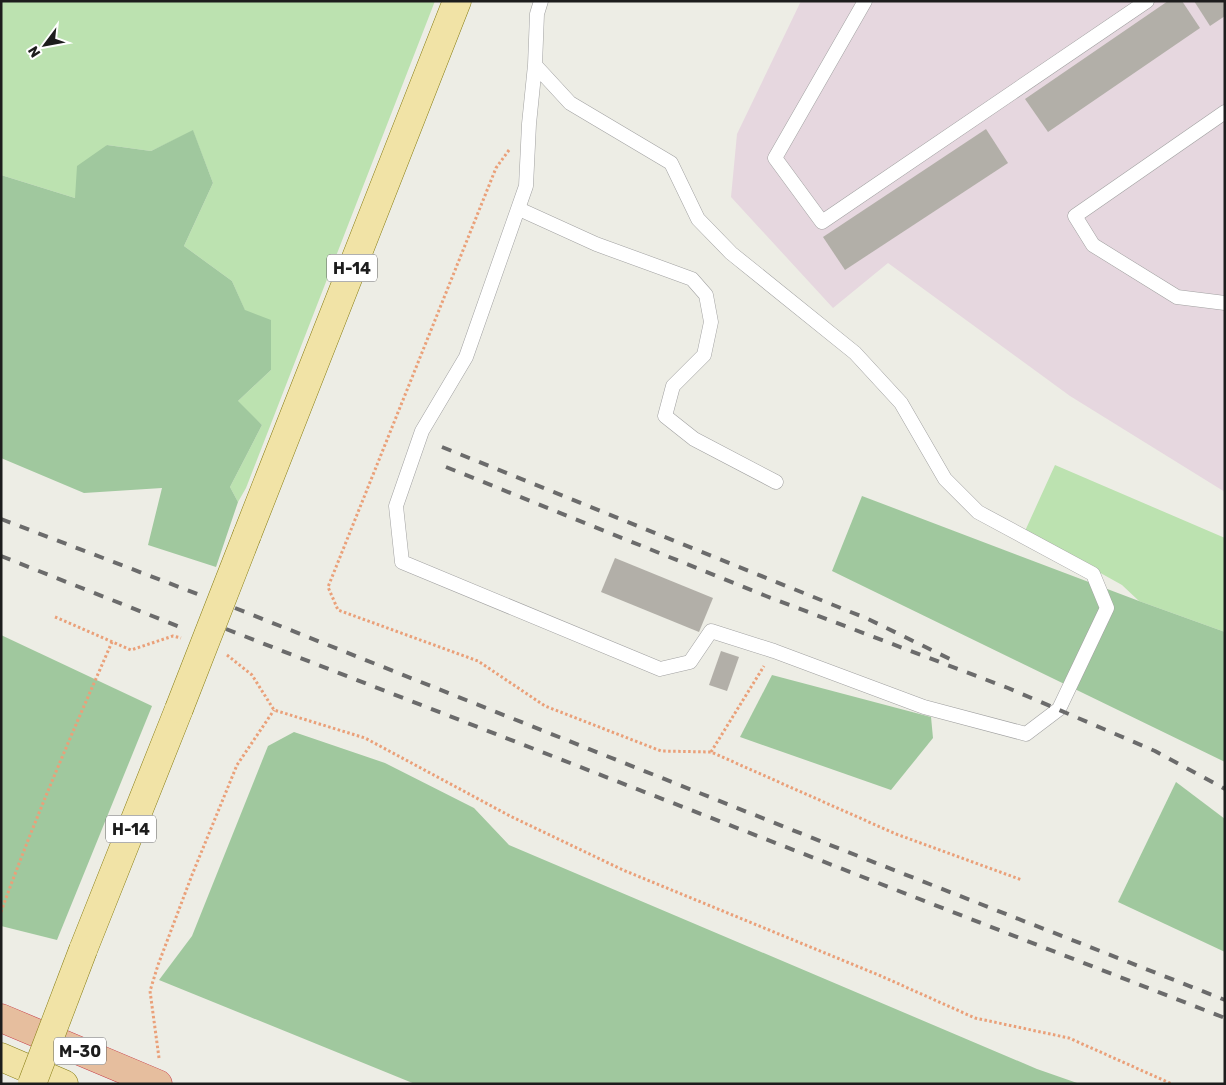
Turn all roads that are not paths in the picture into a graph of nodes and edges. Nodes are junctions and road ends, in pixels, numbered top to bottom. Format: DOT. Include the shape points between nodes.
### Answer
graph roads {
  1 [pos="457,1"];
  2 [pos="541,1"];
  3 [pos="865,1"];
  4 [pos="1147,1"];
  5 [pos="535,65"];
  6 [pos="1225,112"];
  7 [pos="518,209"];
  8 [pos="1225,303"];
  9 [pos="776,482"];
  10 [pos="1,1018"];
  11 [pos="1,1057"];
  12 [pos="159,1074"];
  13 [pos="32,1084"];
  14 [pos="64,1084"];
  1 -- 13 [label="main road, Н-14, bridge"];
  2 -- 5 [label="lane" via="537,14"];
  3 -- 4 [label="lane" via="775,158 822,222"];
  5 -- 7 [label="lane" via="526,186"];
  5 -- 7 [label="lane" via="570,103 670,164 698,219 730,253 855,353 901,403 945,479 978,512 1093,574 1107,608 1059,709 1026,734 924,707 774,650 711,631 690,662 660,669 402,562 396,506 422,431 466,357"];
  6 -- 8 [label="lane" via="1075,216 1094,245 1177,297"];
  7 -- 9 [label="lane" via="596,244 692,279 706,295 711,322 704,355 673,386 665,416 694,439"];
  10 -- 12 [label="highway, М-30"];
  11 -- 14 [label="main road"];
}
